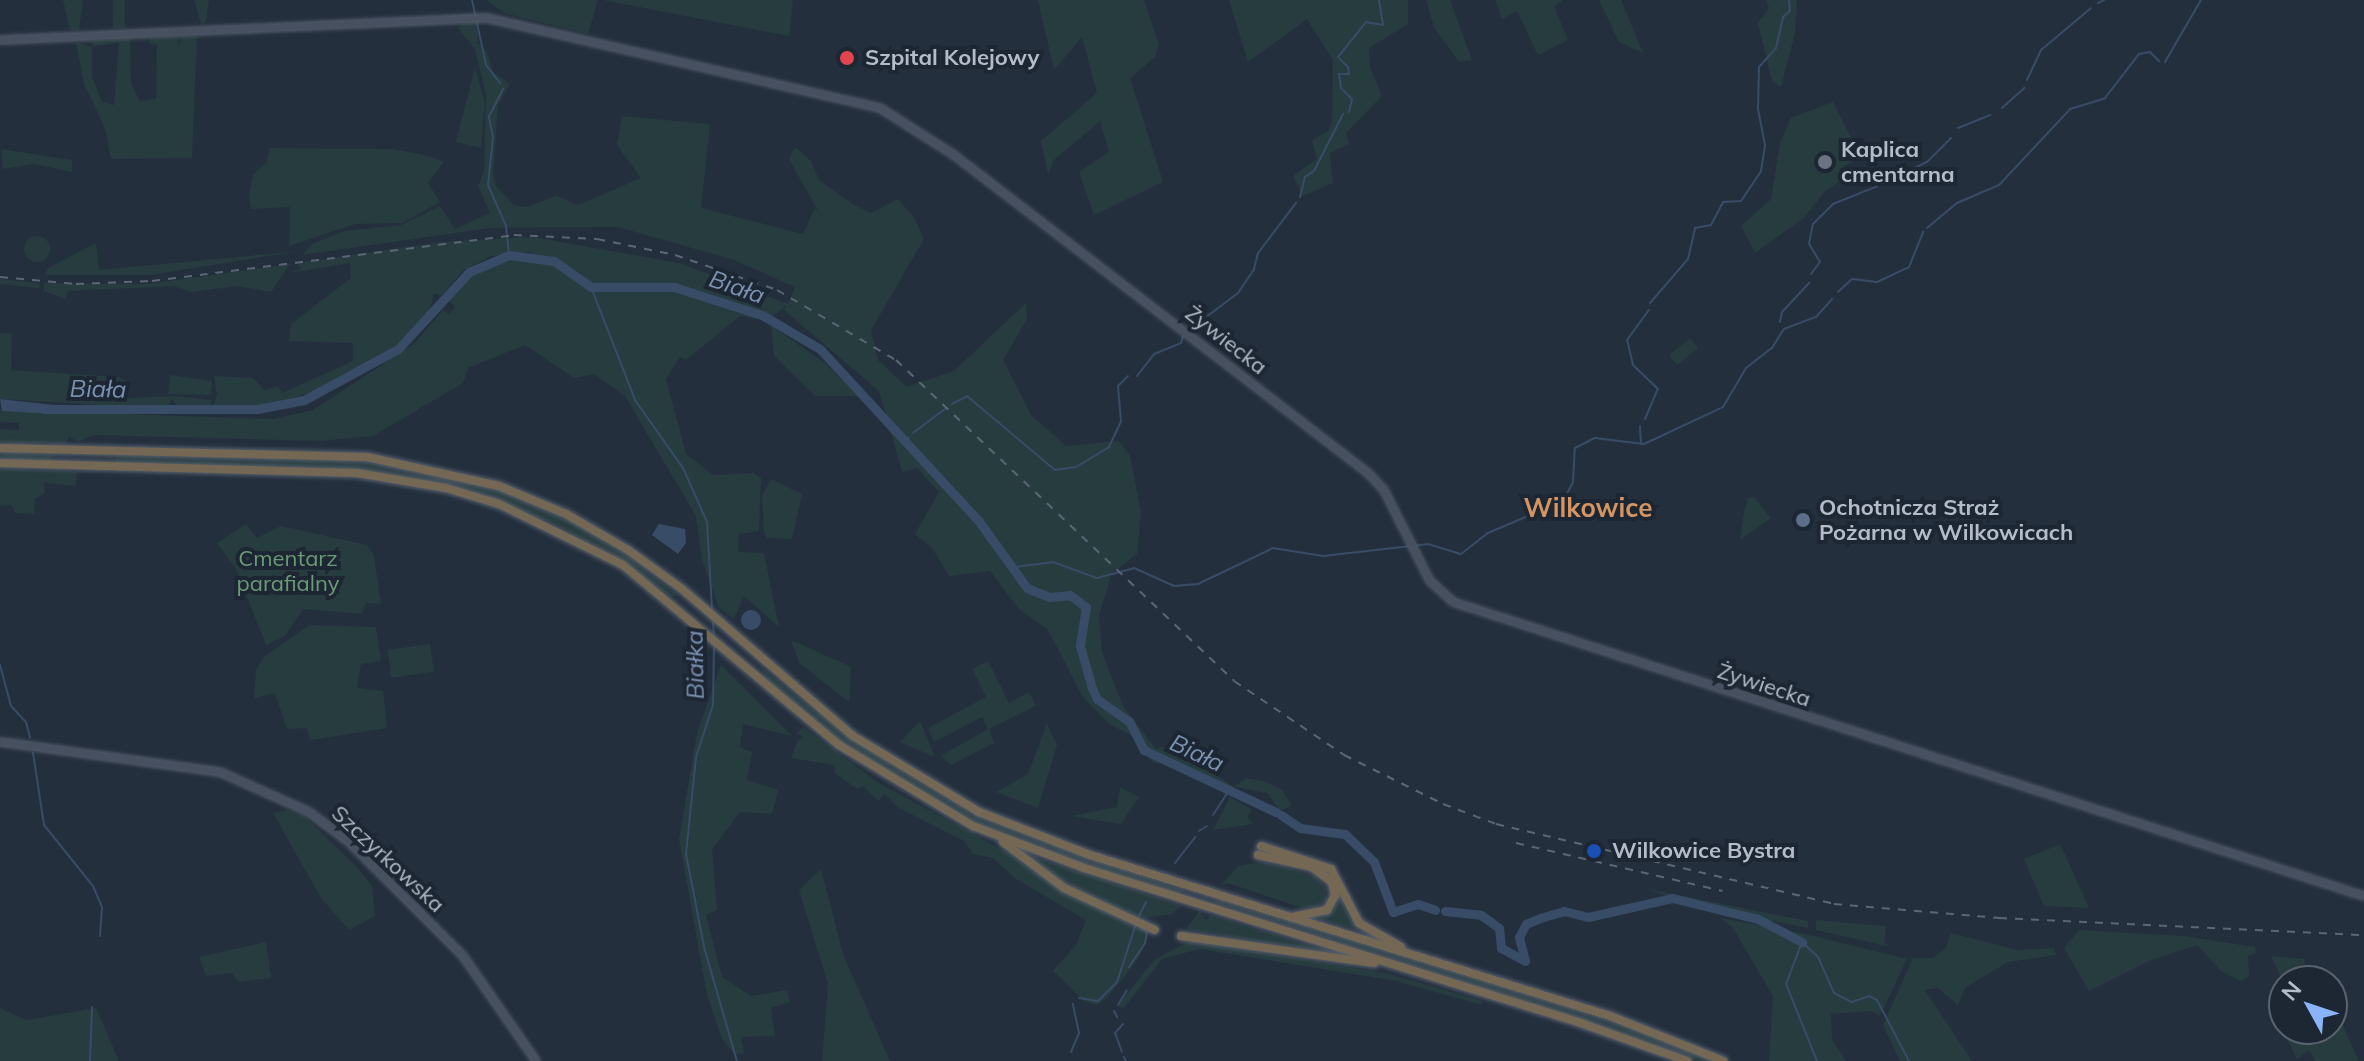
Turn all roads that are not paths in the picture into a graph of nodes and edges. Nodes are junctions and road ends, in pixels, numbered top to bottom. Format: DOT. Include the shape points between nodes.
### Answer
graph roads {
  1 [pos="0,40"];
  2 [pos="0,448"];
  3 [pos="0,463"];
  4 [pos="0,742"];
  5 [pos="989,833"];
  6 [pos="2364,896"];
  7 [pos="1279,913"];
  8 [pos="1155,930"];
  9 [pos="1181,936"];
  10 [pos="1427,959"];
  11 [pos="1404,967"];
  12 [pos="536,1061"];
  13 [pos="1687,1061"];
  14 [pos="1723,1061"];
  1 -- 6 [label="main road, Żywiecka" via="484,18 896,114 1368,473 1384,490 1432,583 1455,603"];
  2 -- 7 [label="highway" via="338,455 425,466 499,486 621,545 682,589 853,736 948,796 1037,836"];
  3 -- 5 [label="highway" via="337,471 425,483 540,520 623,565 874,770"];
  4 -- 12 [label="main road, Szczyrkowska" via="233,775 326,823 463,956"];
  5 -- 8 [label="highway" via="1064,888"];
  5 -- 11 [label="highway"];
  7 -- 10 [label="highway"];
  7 -- 10 [label="highway" via="1320,914 1331,905 1335,889 1320,871 1259,850 1331,869 1359,923"];
  9 -- 11 [label="highway"];
  10 -- 14 [label="highway" via="1610,1016"];
  11 -- 13 [label="highway"];
}
